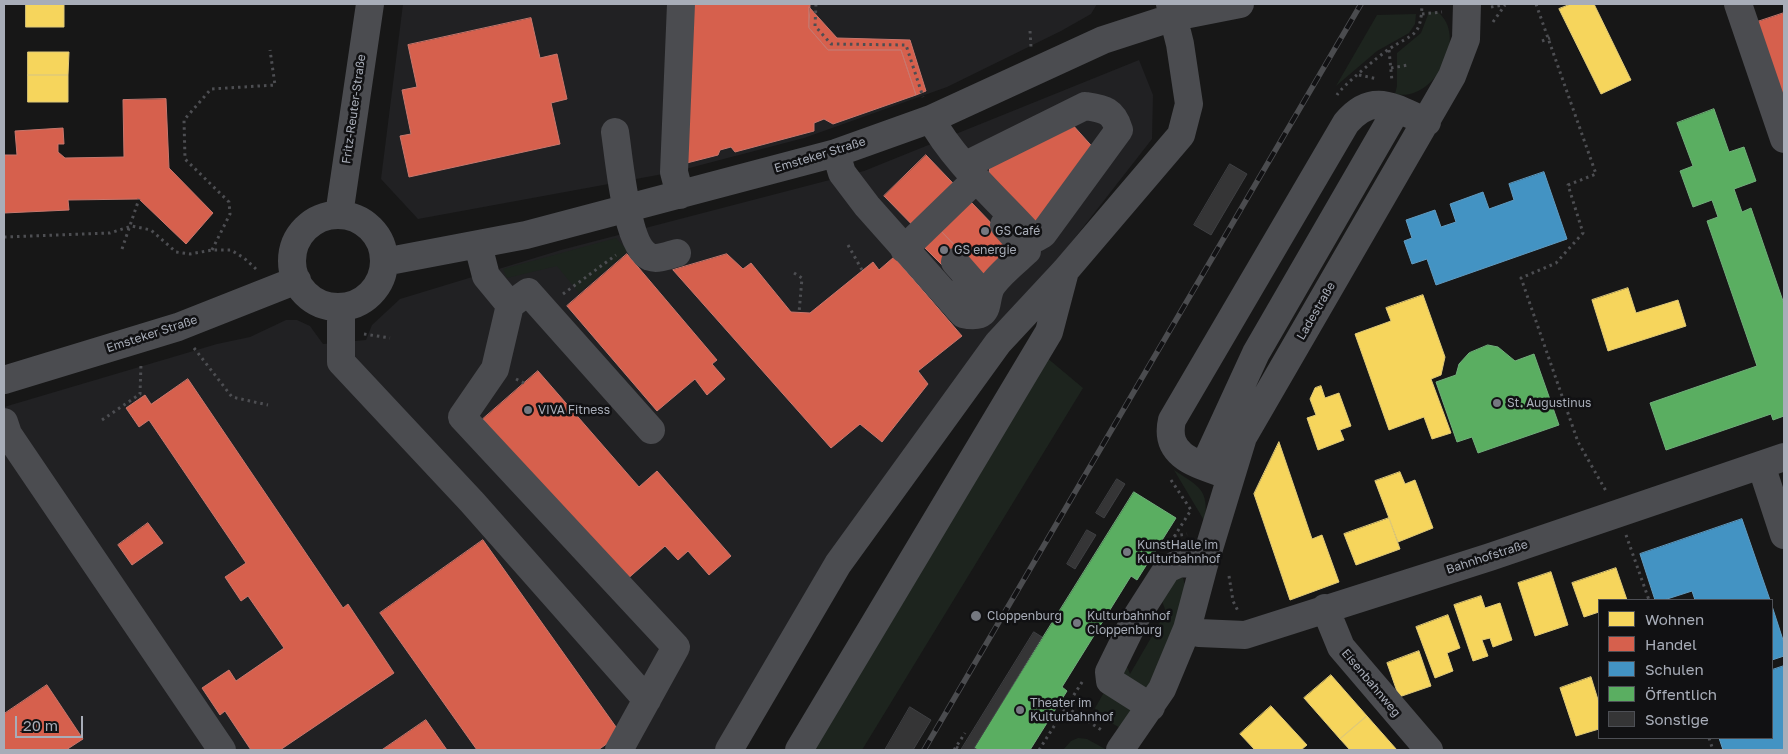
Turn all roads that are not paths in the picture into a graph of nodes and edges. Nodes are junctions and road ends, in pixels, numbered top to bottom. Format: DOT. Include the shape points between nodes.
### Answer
graph roads {
  1 [pos="370,4"];
  2 [pos="681,4"];
  3 [pos="1240,4"];
  4 [pos="1467,4"];
  5 [pos="1738,4"];
  6 [pos="1160,12"];
  7 [pos="1397,110"];
  8 [pos="930,119"];
  9 [pos="1427,122"];
  10 [pos="615,132"];
  11 [pos="1784,139"];
  12 [pos="836,153"];
  13 [pos="976,186"];
  14 [pos="680,195"];
  15 [pos="628,209"];
  16 [pos="339,215"];
  17 [pos="918,241"];
  18 [pos="478,245"];
  19 [pos="677,254"];
  20 [pos="384,262"];
  21 [pos="955,262"];
  22 [pos="1065,271"];
  23 [pos="297,280"];
  24 [pos="510,305"];
  25 [pos="340,307"];
  26 [pos="4,380"];
  27 [pos="4,422"];
  28 [pos="651,430"];
  29 [pos="1773,461"];
  30 [pos="1204,466"];
  31 [pos="1230,476"];
  32 [pos="1784,535"];
  33 [pos="1204,564"];
  34 [pos="1326,608"];
  35 [pos="1187,629"];
  36 [pos="647,700"];
  37 [pos="1151,707"];
  38 [pos="1122,747"];
  39 [pos="222,750"];
  40 [pos="619,750"];
  41 [pos="729,750"];
  42 [pos="799,750"];
  43 [pos="1428,750"];
  1 -- 16 [label="street, Fritz-Reuter-Straße"];
  2 -- 14 [label="street" via="674,172"];
  3 -- 6 [label="street, Emsteker Straße"];
  4 -- 9 [label="street, Ladestraße" via="1464,48"];
  5 -- 11 [label="street"];
  6 -- 8 [label="street, Emsteker Straße"];
  6 -- 22 [label="street" via="1180,44 1188,104 1181,135"];
  7 -- 9 [label="street"];
  7 -- 30 [label="street" via="1256,353"];
  7 -- 30 [label="street" via="1374,104 1364,106 1346,123 1172,420 1170,436 1175,449"];
  8 -- 12 [label="street, Emsteker Straße"];
  8 -- 13 [label="street"];
  9 -- 31 [label="street, Ladestraße" via="1259,408 1243,437"];
  10 -- 15 [label="street"];
  12 -- 14 [label="street, Emsteker Straße"];
  12 -- 17 [label="street" via="842,173"];
  13 -- 13 [label="street" via="1085,106 1103,108 1115,117 1119,130 1043,234 1036,238"];
  13 -- 17 [label="street"];
  13 -- 17 [label="street" via="1027,251 991,285 988,306 980,314 963,314"];
  14 -- 15 [label="street, Emsteker Straße"];
  15 -- 18 [label="street, Emsteker Straße"];
  15 -- 19 [label="street" via="642,250 650,257 658,258"];
  16 -- 20 [label="street" via="366,224 376,234 383,248"];
  16 -- 23 [label="street" via="321,218 302,234 293,256"];
  17 -- 21 [label="street" via="913,248 922,252 965,299 972,299 976,295 976,286"];
  18 -- 20 [label="street, Emsteker Straße"];
  18 -- 24 [label="street" via="486,276"];
  20 -- 25 [label="street" via="376,288 366,298"];
  22 -- 41 [label="street" via="998,343 838,564"];
  22 -- 42 [label="street" via="1049,332"];
  23 -- 25 [label="street" via="314,300"];
  23 -- 26 [label="street, Emsteker Straße" via="178,327"];
  24 -- 28 [label="street" via="528,292"];
  24 -- 36 [label="street" via="495,369 462,417 676,647"];
  25 -- 36 [label="street" via="341,362 472,502"];
  27 -- 39 [label="street" via="8,434"];
  29 -- 32 [label="street"];
  29 -- 34 [label="street, Bahnhofstraße" via="1490,557"];
  30 -- 31 [label="street"];
  31 -- 33 [label="street, Ladestraße"];
  33 -- 35 [label="street, Ladestraße"];
  33 -- 37 [label="street" via="1180,563 1167,569 1135,619 1109,672 1110,681"];
  34 -- 35 [label="street, Bahnhofstraße" via="1245,635"];
  34 -- 43 [label="street, Eisenbahnweg" via="1341,648"];
  35 -- 37 [label="street, Ladestraße"];
  36 -- 40 [label="street"];
  37 -- 38 [label="street, Ladestraße"];
}
